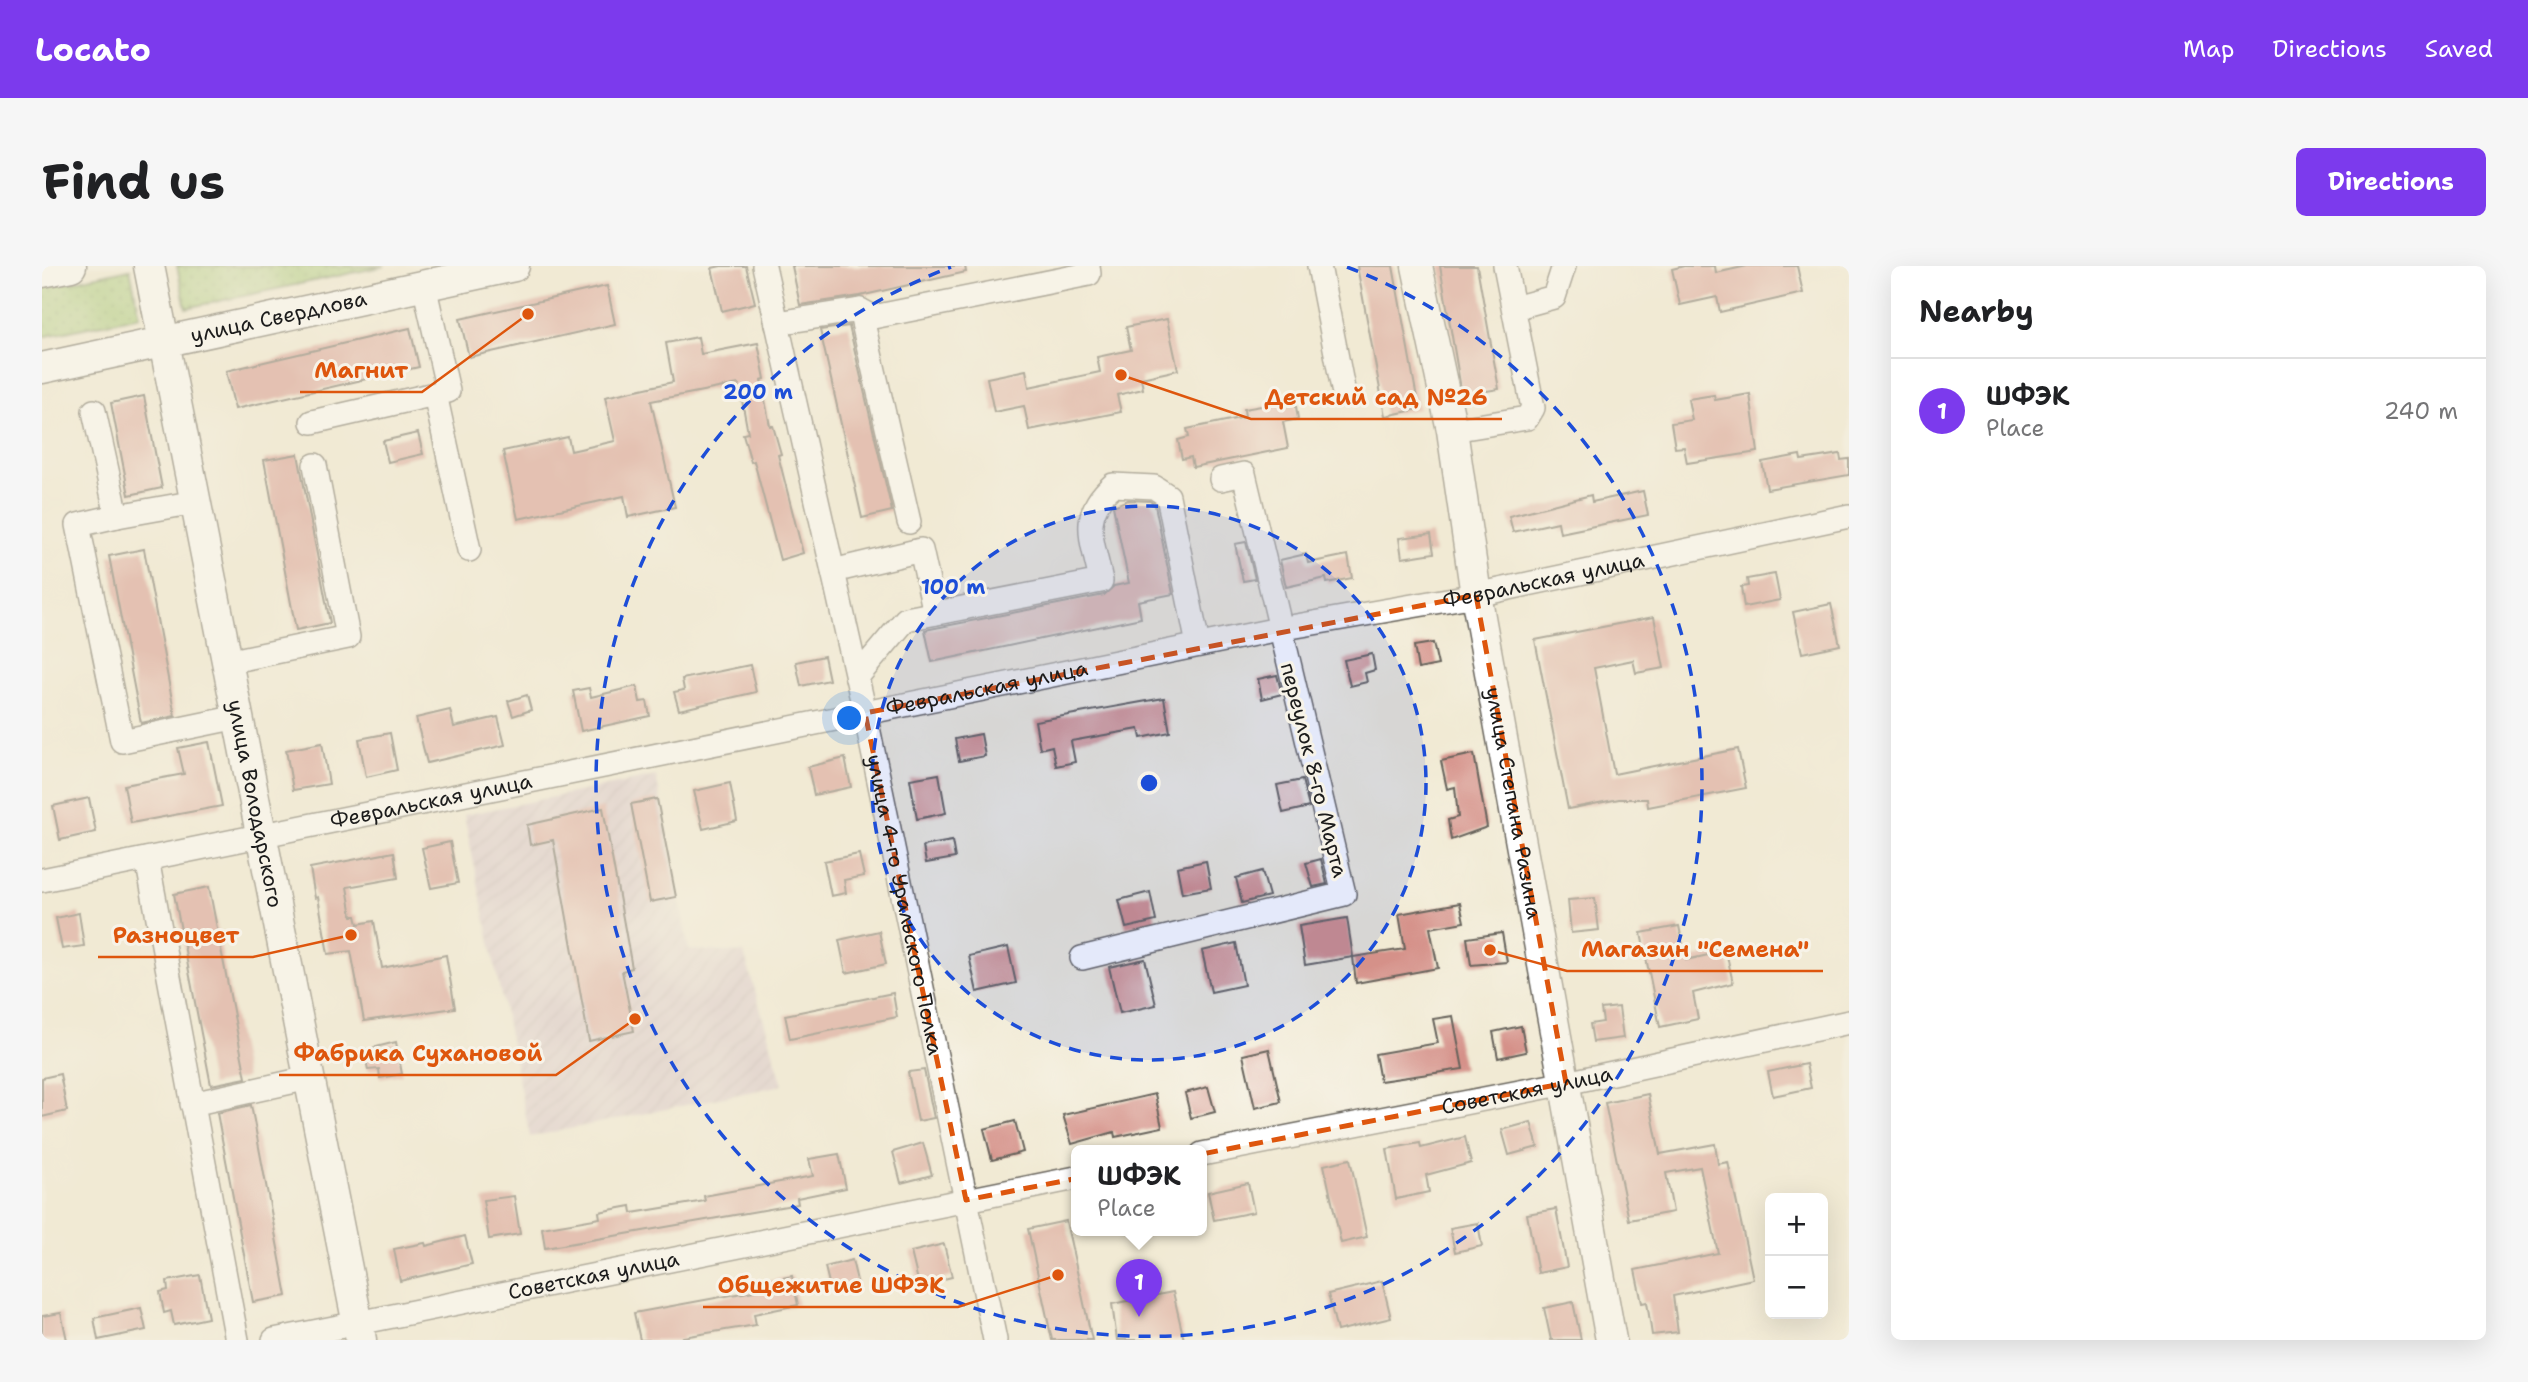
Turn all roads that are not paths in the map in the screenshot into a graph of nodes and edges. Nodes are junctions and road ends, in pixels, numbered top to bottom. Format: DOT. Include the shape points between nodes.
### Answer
graph roads {
  1 [pos="71,266"];
  2 [pos="149,266"];
  3 [pos="514,266"];
  4 [pos="764,266"];
  5 [pos="1088,266"];
  6 [pos="1319,266"];
  7 [pos="1417,266"];
  8 [pos="1505,266"];
  9 [pos="1564,266"];
  10 [pos="42,272"];
  11 [pos="424,285"];
  12 [pos="1514,308"];
  13 [pos="860,310"];
  14 [pos="777,323"];
  15 [pos="165,342"];
  16 [pos="42,368"];
  17 [pos="1343,390"];
  18 [pos="435,394"];
  19 [pos="94,411"];
  20 [pos="312,422"];
  21 [pos="1452,429"];
  22 [pos="315,465"];
  23 [pos="1221,480"];
  24 [pos="196,502"];
  25 [pos="117,516"];
  26 [pos="1849,516"];
  27 [pos="909,522"];
  28 [pos="469,550"];
  29 [pos="833,571"];
  30 [pos="1476,595"];
  31 [pos="935,613"];
  32 [pos="1279,629"];
  33 [pos="1198,645"];
  34 [pos="227,662"];
  35 [pos="857,677"];
  36 [pos="865,713"];
  37 [pos="237,717"];
  38 [pos="260,836"];
  39 [pos="147,859"];
  40 [pos="42,880"];
  41 [pos="1082,958"];
  42 [pos="1849,1022"];
  43 [pos="309,1078"];
  44 [pos="1566,1083"];
  45 [pos="192,1104"];
  46 [pos="1207,1153"];
  47 [pos="1071,1179"];
  48 [pos="966,1200"];
  49 [pos="359,1331"];
  50 [pos="237,1340"];
  51 [pos="274,1340"];
  52 [pos="995,1340"];
  53 [pos="1611,1340"];
  1 -- 10 [label="main road"];
  2 -- 15 [label="main road, улица Володарского"];
  3 -- 11 [label="main road, улица Свердлова"];
  4 -- 14 [label="street, улица 4-го Уральского Полка"];
  5 -- 13 [label="street" via="1089,274 873,317"];
  6 -- 17 [label="street"];
  7 -- 21 [label="main road, улица Степана Разина"];
  8 -- 12 [label="street"];
  9 -- 12 [label="street" via="1554,297"];
  11 -- 15 [label="main road, улица Свердлова"];
  11 -- 18 [label="street" via="448,391"];
  12 -- 21 [label="street" via="1532,408 1527,418"];
  13 -- 14 [label="street"];
  13 -- 27 [label="street"];
  14 -- 29 [label="street, улица 4-го Уральского Полка"];
  15 -- 16 [label="main road, улица Свердлова"];
  15 -- 24 [label="main road, улица Володарского"];
  18 -- 20 [label="street"];
  18 -- 28 [label="street"];
  19 -- 25 [label="street"];
  21 -- 30 [label="main road, улица Степана Разина"];
  22 -- 34 [label="street" via="348,637"];
  23 -- 32 [label="street" via="1244,474"];
  24 -- 25 [label="street"];
  24 -- 34 [label="main road, улица Володарского"];
  25 -- 37 [label="street" via="78,525 122,741"];
  26 -- 30 [label="street, Февральская улица"];
  29 -- 31 [label="street" via="920,550"];
  29 -- 35 [label="street, улица 4-го Уральского Полка"];
  30 -- 32 [label="street, Февральская улица"];
  30 -- 44 [label="main road, улица Степана Разина"];
  31 -- 33 [label="street" via="1101,581 1090,523 1097,499 1113,485 1135,484 1154,487 1168,496"];
  31 -- 35 [label="street" via="906,619"];
  32 -- 33 [label="street, Февральская улица"];
  32 -- 41 [label="street, переулок 8-го Марта" via="1344,894"];
  33 -- 36 [label="street, Февральская улица"];
  34 -- 37 [label="main road, улица Володарского"];
  35 -- 36 [label="street, улица 4-го Уральского Полка"];
  36 -- 38 [label="street, Февральская улица"];
  36 -- 48 [label="street, улица 4-го Уральского Полка"];
  37 -- 38 [label="main road, улица Володарского"];
  38 -- 39 [label="street, Февральская улица"];
  38 -- 43 [label="main road, улица Володарского"];
  39 -- 40 [label="street, Февральская улица"];
  39 -- 45 [label="street"];
  42 -- 44 [label="street, Советская улица"];
  43 -- 45 [label="street"];
  43 -- 49 [label="main road, улица Володарского"];
  44 -- 46 [label="street, Советская улица"];
  44 -- 53 [label="main road, улица Степана Разина"];
  45 -- 50 [label="street"];
  47 -- 48 [label="street, Советская улица"];
  48 -- 49 [label="street, Советская улица"];
  48 -- 52 [label="street, улица 4-го Уральского Полка"];
  49 -- 51 [label="street, Советская улица"];
}
